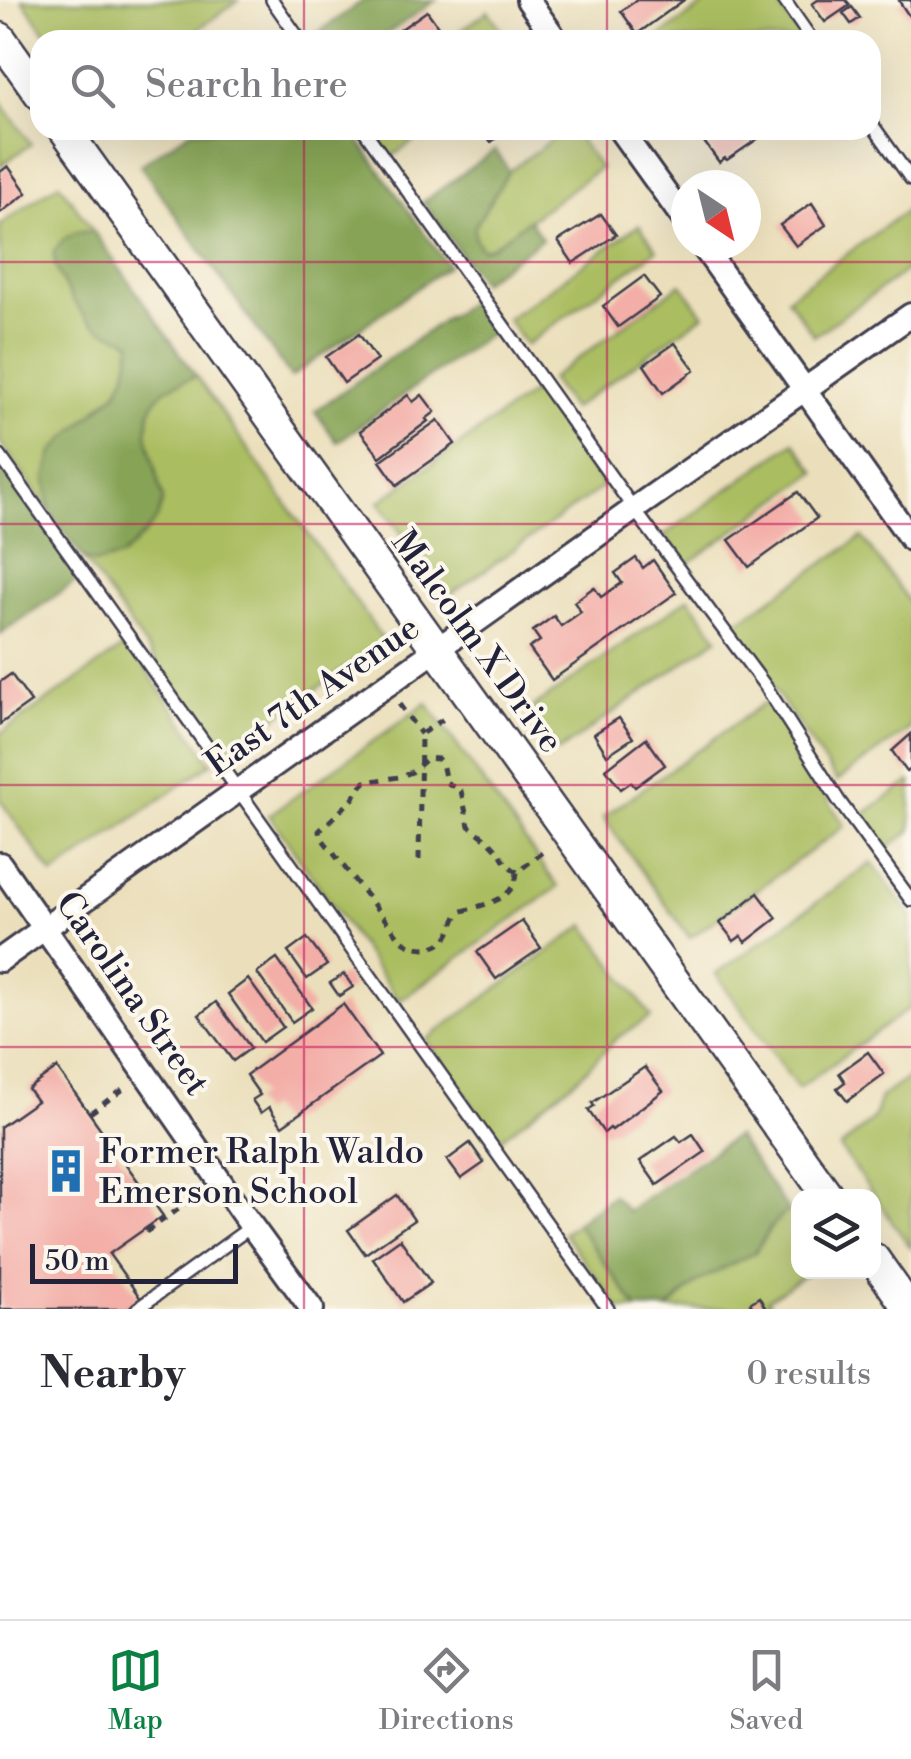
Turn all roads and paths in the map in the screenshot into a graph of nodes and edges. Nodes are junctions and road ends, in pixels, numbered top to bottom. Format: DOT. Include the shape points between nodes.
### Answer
graph roads {
  1 [pos="272,0"];
  2 [pos="528,0"];
  3 [pos="784,0"];
  4 [pos="293,30"];
  5 [pos="549,30"];
  6 [pos="805,30"];
  7 [pos="0,38"];
  8 [pos="30,80"];
  9 [pos="881,137"];
  10 [pos="73,140"];
  11 [pos="371,140"];
  12 [pos="627,140"];
  13 [pos="911,179"];
  14 [pos="671,201"];
  15 [pos="713,260"];
  16 [pos="911,315"];
  17 [pos="805,389"];
  18 [pos="0,456"];
  19 [pos="634,509"];
  20 [pos="911,539"];
  21 [pos="437,649"];
  22 [pos="386,686"];
  23 [pos="445,718"];
  24 [pos="421,734"];
  25 [pos="420,764"];
  26 [pos="238,790"];
  27 [pos="569,834"];
  28 [pos="418,860"];
  29 [pos="0,864"];
  30 [pos="517,872"];
  31 [pos="911,900"];
  32 [pos="45,928"];
  33 [pos="0,960"];
  34 [pos="127,1086"];
  35 [pos="90,1113"];
  36 [pos="823,1189"];
  37 [pos="202,1192"];
  38 [pos="252,1226"];
  39 [pos="146,1232"];
  40 [pos="881,1270"];
  41 [pos="137,1309"];
  42 [pos="312,1309"];
  43 [pos="608,1309"];
  44 [pos="909,1309"];
  1 -- 4 [label="lane"];
  2 -- 5 [label="street"];
  3 -- 6 [label="lane"];
  7 -- 8 [label="street"];
  9 -- 13 [label="lane"];
  10 -- 21 [label="street, Malcolm X Drive"];
  11 -- 19 [label="lane"];
  12 -- 14 [label="street"];
  15 -- 17 [label="street"];
  16 -- 17 [label="street, East 7th Avenue"];
  17 -- 19 [label="street, East 7th Avenue"];
  17 -- 20 [label="street"];
  18 -- 26 [label="lane"];
  19 -- 21 [label="street, East 7th Avenue"];
  19 -- 31 [label="lane"];
  21 -- 22 [label="street, East 7th Avenue"];
  21 -- 27 [label="street, Malcolm X Drive"];
  22 -- 24 [label="path"];
  22 -- 26 [label="street, East 7th Avenue"];
  23 -- 24 [label="path"];
  24 -- 25 [label="path"];
  25 -- 28 [label="path"];
  25 -- 30 [label="path" via="428,758 442,763 446,782 461,791 469,826"];
  25 -- 30 [label="path" via="398,777 365,782 319,831 406,944 441,944 460,912 500,900"];
  26 -- 32 [label="street, East 7th Avenue"];
  26 -- 43 [label="lane"];
  27 -- 30 [label="path"];
  27 -- 36 [label="street, Malcolm X Drive"];
  29 -- 32 [label="street, Carolina Street"];
  32 -- 33 [label="street, East 7th Avenue"];
  32 -- 38 [label="street, Carolina Street"];
  34 -- 35 [label="path"];
  37 -- 39 [label="path"];
  38 -- 41 [label="lane"];
  38 -- 42 [label="street, Carolina Street"];
  40 -- 44 [label="street"];
}
